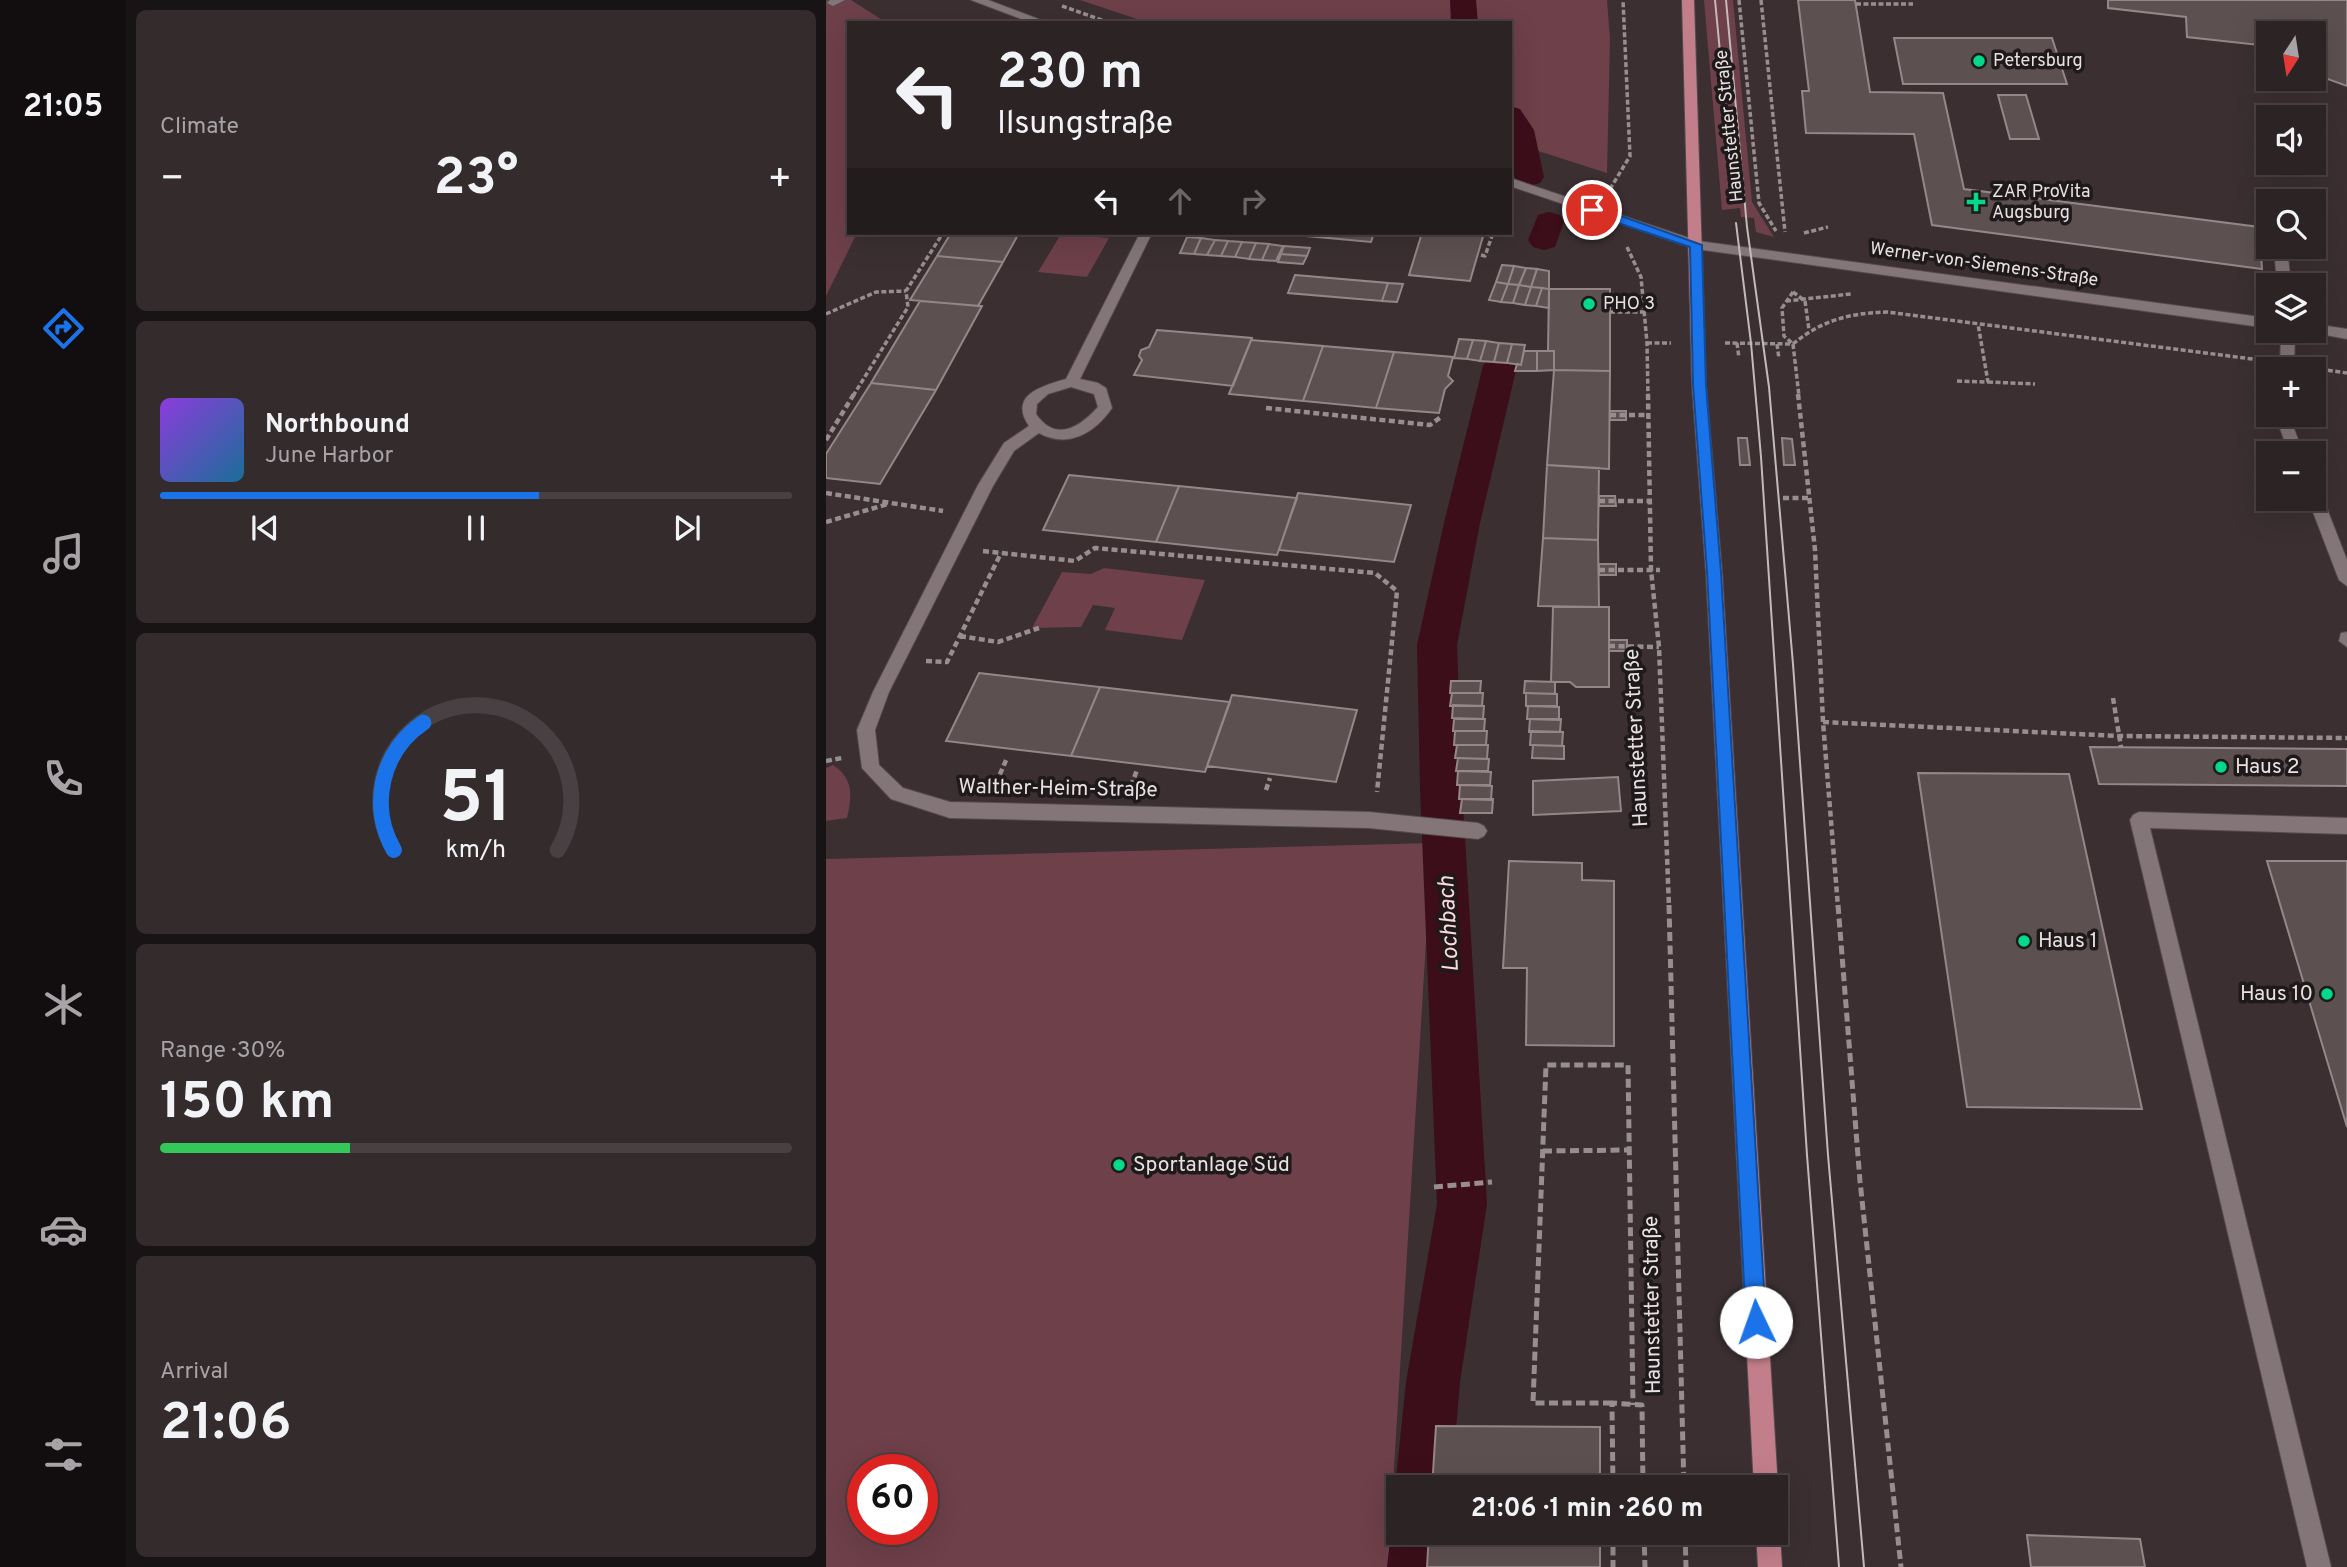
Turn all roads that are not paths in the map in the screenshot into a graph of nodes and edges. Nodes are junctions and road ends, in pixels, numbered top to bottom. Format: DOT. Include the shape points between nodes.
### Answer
graph roads {
  1 [pos="977,0"];
  2 [pos="1675,0"];
  3 [pos="1688,0"];
  4 [pos="1038,21"];
  5 [pos="1689,42"];
  6 [pos="1512,183"];
  7 [pos="1145,235"];
  8 [pos="1696,245"];
  9 [pos="2256,321"];
  10 [pos="2326,331"];
  11 [pos="2347,334"];
  12 [pos="1072,382"];
  13 [pos="1036,428"];
  14 [pos="2320,511"];
  15 [pos="2347,580"];
  16 [pos="2347,826"];
  17 [pos="1474,830"];
  18 [pos="1765,1475"];
  19 [pos="1769,1545"];
  20 [pos="1770,1567"];
  21 [pos="2319,1567"];
  1 -- 4 [label="street"];
  2 -- 5 [label="main road, Haunstetter Straße"];
  3 -- 5 [label="main road, Haunstetter Straße"];
  5 -- 8 [label="main road, Haunstetter Straße"];
  6 -- 8 [label="street, Werner-von-Siemens-Straße"];
  7 -- 12 [label="street"];
  8 -- 9 [label="street, Werner-von-Siemens-Straße"];
  8 -- 18 [label="main road, Haunstetter Straße" via="1699,385 1714,572"];
  10 -- 11 [label="street"];
  12 -- 13 [label="street" via="1037,396 1028,412"];
  12 -- 13 [label="street" via="1101,391 1105,408 1100,417 1067,434"];
  13 -- 17 [label="street, Walther-Heim-Straße" via="1009,447 866,730 871,768 897,794 950,810 1342,819"];
  14 -- 15 [label="street"];
  16 -- 21 [label="street" via="2139,820"];
  19 -- 20 [label="main road"];
}
